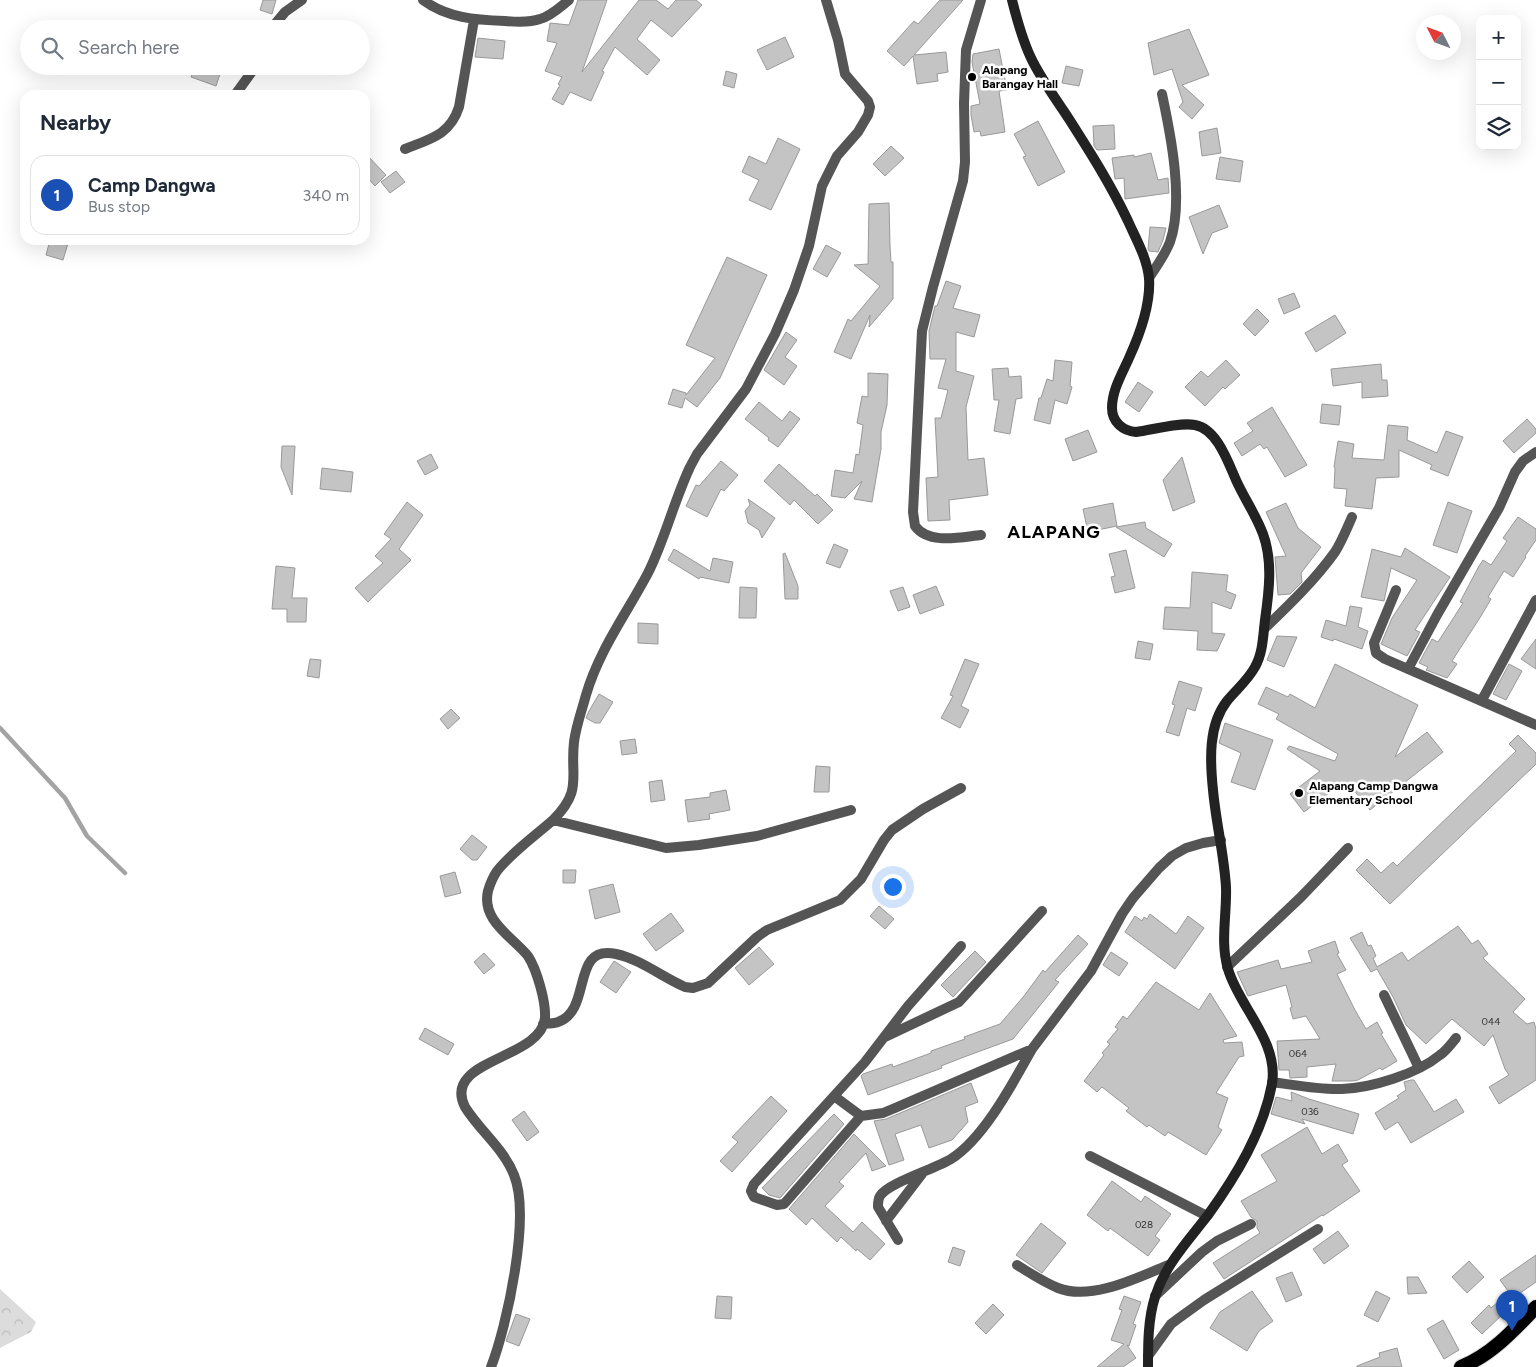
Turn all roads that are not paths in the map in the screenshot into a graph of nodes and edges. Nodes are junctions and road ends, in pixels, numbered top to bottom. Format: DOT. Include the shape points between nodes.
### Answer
graph roads {
  1 [pos="302,0"];
  2 [pos="423,0"];
  3 [pos="569,0"];
  4 [pos="826,0"];
  5 [pos="981,0"];
  6 [pos="1012,0"];
  7 [pos="278,20"];
  8 [pos="474,20"];
  9 [pos="249,75"];
  10 [pos="239,90"];
  11 [pos="1162,94"];
  12 [pos="405,149"];
  13 [pos="1149,278"];
  14 [pos="1536,452"];
  15 [pos="1352,517"];
  16 [pos="981,535"];
  17 [pos="1396,590"];
  18 [pos="1536,600"];
  19 [pos="1264,629"];
  20 [pos="1408,669"];
  21 [pos="1482,700"];
  22 [pos="1536,725"];
  23 [pos="962,788"];
  24 [pos="851,810"];
  25 [pos="554,820"];
  26 [pos="1220,840"];
  27 [pos="1348,848"];
  28 [pos="1042,911"];
  29 [pos="961,946"];
  30 [pos="1227,968"];
  31 [pos="1384,996"];
  32 [pos="543,1024"];
  33 [pos="884,1037"];
  34 [pos="1456,1038"];
  35 [pos="1032,1049"];
  36 [pos="1419,1068"];
  37 [pos="1272,1082"];
  38 [pos="834,1096"];
  39 [pos="861,1116"];
  40 [pos="1090,1156"];
  41 [pos="923,1173"];
  42 [pos="1206,1216"];
  43 [pos="886,1221"];
  44 [pos="1251,1224"];
  45 [pos="1318,1229"];
  46 [pos="898,1240"];
  47 [pos="1017,1265"];
  48 [pos="1168,1266"];
  49 [pos="1155,1296"];
  50 [pos="1536,1307"];
  51 [pos="1148,1362"];
  52 [pos="491,1367"];
  53 [pos="1461,1367"];
  1 -- 7 [label="street"];
  2 -- 8 [label="street" via="442,11"];
  3 -- 8 [label="street" via="542,19"];
  4 -- 25 [label="street" via="844,74 868,101 868,115 837,156 822,186 809,246 775,334 746,389 690,467 648,572 604,649 576,731 572,795"];
  5 -- 16 [label="street" via="966,50 963,181 922,331 913,512 915,526 924,534 944,538"];
  6 -- 13 [label="main road" via="1031,58 1111,187 1140,247"];
  8 -- 12 [label="street" via="456,118 436,136"];
  9 -- 10 [label="street"];
  11 -- 13 [label="street" via="1171,144 1176,205 1170,242"];
  13 -- 19 [label="main road" via="1147,307 1114,394 1113,416 1117,424 1129,432 1193,424 1207,431 1219,445 1262,532 1267,549 1269,569"];
  14 -- 20 [label="street" via="1515,472 1499,508"];
  15 -- 19 [label="street" via="1341,542 1326,563"];
  17 -- 20 [label="street" via="1374,649 1380,656"];
  18 -- 21 [label="street"];
  19 -- 26 [label="main road" via="1255,668 1221,710 1212,738 1213,792"];
  20 -- 21 [label="street"];
  21 -- 22 [label="street"];
  23 -- 32 [label="street" via="892,830 861,879 840,900 767,930 708,984 686,987 624,956 598,953 588,966 572,1012 557,1023"];
  24 -- 25 [label="street" via="757,836 666,848"];
  25 -- 32 [label="street" via="500,868 487,896 494,919 527,955 536,972 545,1017"];
  26 -- 30 [label="main road" via="1226,891"];
  26 -- 35 [label="street" via="1186,848 1159,868 1133,898 1091,971"];
  27 -- 30 [label="street"];
  28 -- 33 [label="street" via="959,1002"];
  29 -- 33 [label="street"];
  30 -- 37 [label="main road" via="1236,992 1263,1035 1272,1064"];
  31 -- 36 [label="street"];
  32 -- 52 [label="street" via="529,1042 475,1071 461,1092 465,1107 502,1155 519,1189 518,1245 504,1325"];
  33 -- 38 [label="street"];
  34 -- 36 [label="street" via="1440,1055"];
  35 -- 39 [label="street" via="883,1113"];
  35 -- 41 [label="street" via="997,1108 972,1142 952,1158"];
  36 -- 37 [label="street" via="1391,1079 1343,1089"];
  37 -- 42 [label="main road" via="1252,1145"];
  38 -- 39 [label="street"];
  38 -- 39 [label="street" via="754,1184 751,1191 754,1197 777,1205 784,1204"];
  40 -- 42 [label="street"];
  41 -- 43 [label="street"];
  41 -- 43 [label="street" via="894,1185 880,1196 878,1207"];
  42 -- 48 [label="main road"];
  43 -- 46 [label="street"];
  44 -- 49 [label="street" via="1202,1252"];
  45 -- 51 [label="street" via="1179,1318 1166,1330"];
  47 -- 48 [label="street" via="1059,1288 1084,1292 1116,1285"];
  48 -- 49 [label="main road"];
  49 -- 51 [label="main road" via="1150,1317"];
  50 -- 53 [label="highway" via="1486,1354"];
}
